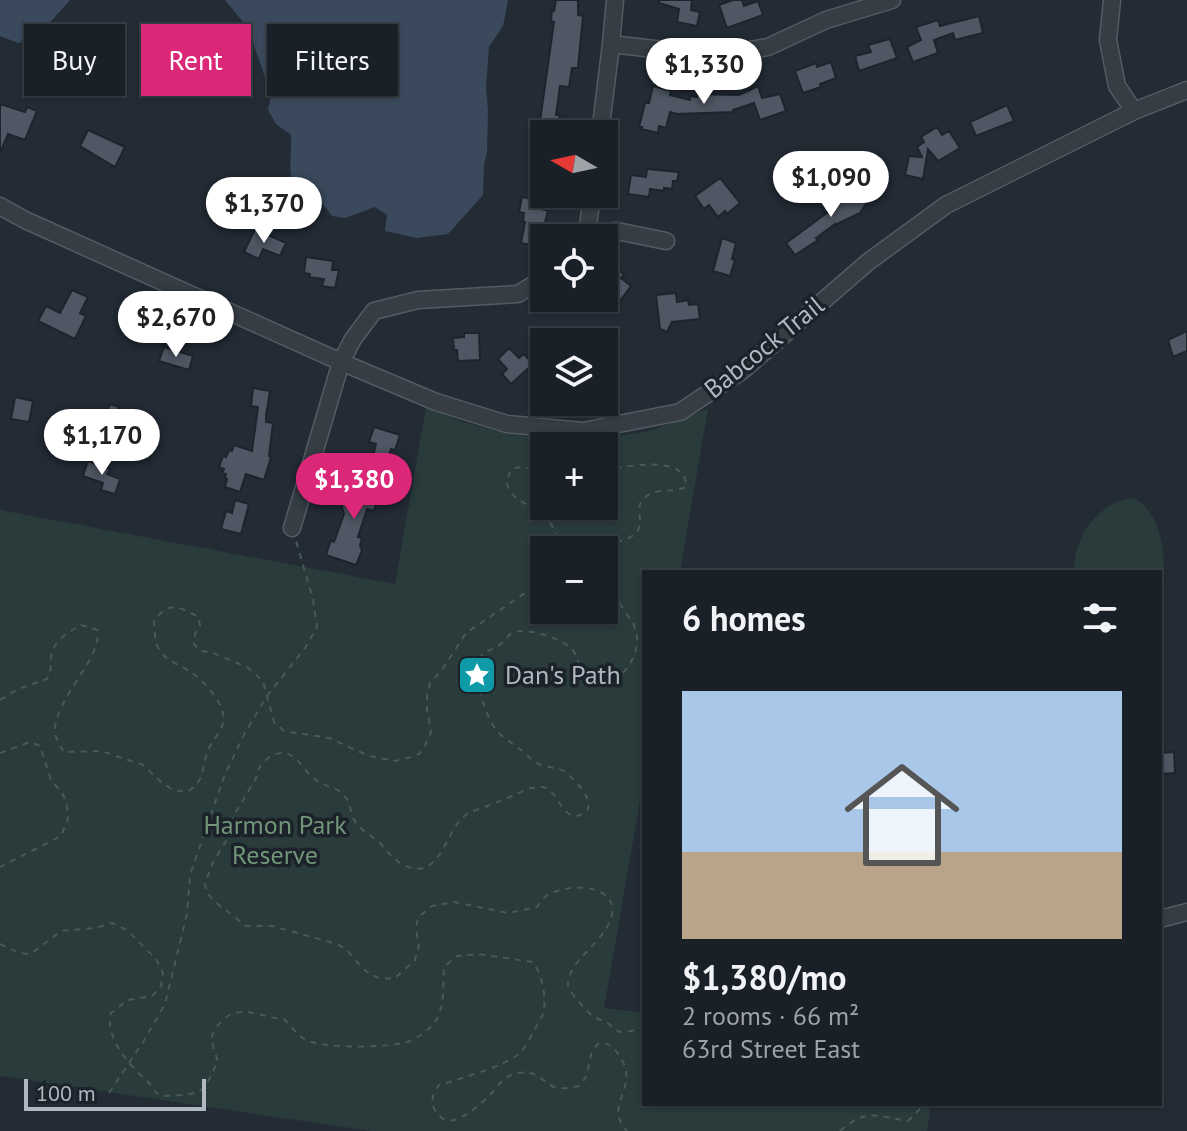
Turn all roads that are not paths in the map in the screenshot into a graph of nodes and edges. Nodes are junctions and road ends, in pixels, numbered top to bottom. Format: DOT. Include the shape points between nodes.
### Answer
graph roads {
  1 [pos="615,0"];
  2 [pos="829,0"];
  3 [pos="892,0"];
  4 [pos="1112,0"];
  5 [pos="826,20"];
  6 [pos="611,44"];
  7 [pos="1187,90"];
  8 [pos="1134,111"];
  9 [pos="602,120"];
  10 [pos="0,206"];
  11 [pos="618,231"];
  12 [pos="666,241"];
  13 [pos="530,287"];
  14 [pos="341,362"];
  15 [pos="292,528"];
  16 [pos="1187,912"];
  17 [pos="1162,918"];
  1 -- 6 [label="street"];
  2 -- 5 [label="street"];
  3 -- 5 [label="street"];
  4 -- 8 [label="street" via="1111,56 1117,86"];
  5 -- 6 [label="street" via="768,47 714,56"];
  6 -- 9 [label="street"];
  7 -- 8 [label="street, Babcock Trail"];
  8 -- 14 [label="street, Babcock Trail" via="946,205 868,262 743,370 680,412 583,431 507,424 436,402"];
  10 -- 14 [label="street, Babcock Trail"];
  11 -- 12 [label="street"];
  13 -- 14 [label="street" via="518,294 418,300 374,311"];
  14 -- 15 [label="street"];
  16 -- 17 [label="street"];
}
